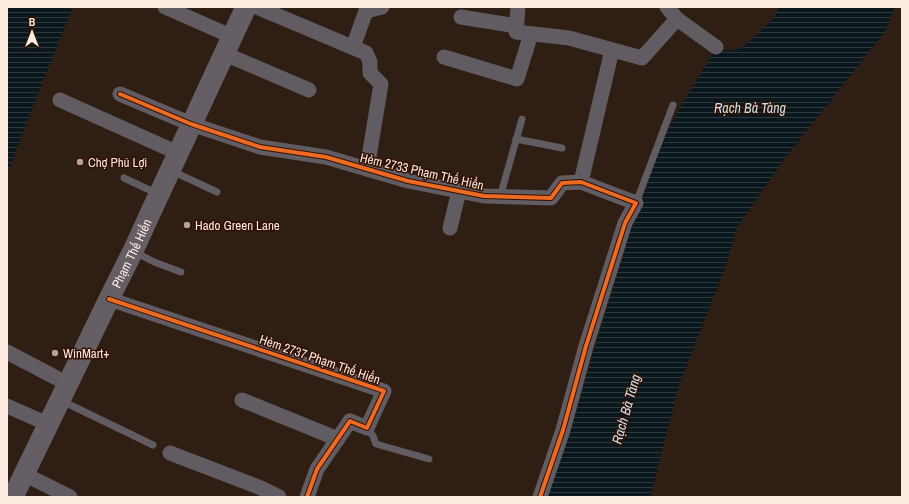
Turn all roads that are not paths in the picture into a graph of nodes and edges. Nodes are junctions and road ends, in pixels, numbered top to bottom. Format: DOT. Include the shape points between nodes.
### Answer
graph roads {
  1 [pos="165,7"];
  2 [pos="246,7"];
  3 [pos="257,7"];
  4 [pos="382,7"];
  5 [pos="518,7"];
  6 [pos="667,7"];
  7 [pos="462,17"];
  8 [pos="677,19"];
  9 [pos="516,26"];
  10 [pos="531,34"];
  11 [pos="229,45"];
  12 [pos="353,47"];
  13 [pos="716,47"];
  14 [pos="612,50"];
  15 [pos="444,57"];
  16 [pos="309,90"];
  17 [pos="120,94"];
  18 [pos="60,100"];
  19 [pos="673,105"];
  20 [pos="522,119"];
  21 [pos="191,124"];
  22 [pos="516,140"];
  23 [pos="562,148"];
  24 [pos="174,162"];
  25 [pos="367,169"];
  26 [pos="124,178"];
  27 [pos="581,182"];
  28 [pos="459,191"];
  29 [pos="217,192"];
  30 [pos="159,194"];
  31 [pos="500,197"];
  32 [pos="636,203"];
  33 [pos="450,228"];
  34 [pos="133,252"];
  35 [pos="180,272"];
  36 [pos="108,299"];
  37 [pos="7,352"];
  38 [pos="64,392"];
  39 [pos="242,400"];
  40 [pos="7,406"];
  41 [pos="48,424"];
  42 [pos="367,428"];
  43 [pos="338,438"];
  44 [pos="153,445"];
  45 [pos="170,453"];
  46 [pos="429,459"];
  47 [pos="24,474"];
  48 [pos="259,493"];
  49 [pos="13,497"];
  50 [pos="70,497"];
  51 [pos="279,497"];
  52 [pos="307,497"];
  53 [pos="540,497"];
  1 -- 11 [label="street"];
  2 -- 11 [label="main road, Phạm Thế Hiển"];
  3 -- 12 [label="street"];
  4 -- 12 [label="street" via="366,11"];
  5 -- 9 [label="street"];
  6 -- 8 [label="street"];
  7 -- 9 [label="street"];
  8 -- 13 [label="street"];
  8 -- 14 [label="street" via="642,58"];
  9 -- 10 [label="street" via="516,32"];
  10 -- 14 [label="street" via="569,38"];
  10 -- 15 [label="street" via="516,79"];
  11 -- 16 [label="street"];
  11 -- 21 [label="main road, Phạm Thế Hiển"];
  12 -- 25 [label="street" via="366,53 370,62 370,73 380,84"];
  14 -- 27 [label="street"];
  17 -- 21 [label="street, Hẻm 2733 Phạm Thế Hiển"];
  18 -- 24 [label="street"];
  19 -- 32 [label="lane"];
  20 -- 22 [label="lane"];
  21 -- 24 [label="main road, Phạm Thế Hiển"];
  21 -- 25 [label="street, Hẻm 2733 Phạm Thế Hiển" via="260,147 326,157"];
  22 -- 23 [label="lane"];
  22 -- 31 [label="lane"];
  24 -- 29 [label="lane"];
  24 -- 30 [label="main road, Phạm Thế Hiển"];
  25 -- 28 [label="street, Hẻm 2733 Phạm Thế Hiển" via="408,181"];
  26 -- 30 [label="lane"];
  27 -- 31 [label="street, Hẻm 2733 Phạm Thế Hiển" via="562,183 551,198"];
  27 -- 32 [label="street, Hẻm 2733 Phạm Thế Hiển"];
  28 -- 31 [label="street, Hẻm 2733 Phạm Thế Hiển"];
  28 -- 33 [label="street"];
  30 -- 34 [label="main road, Phạm Thế Hiển"];
  32 -- 53 [label="street" via="625,223 586,346 563,430"];
  34 -- 35 [label="lane"];
  34 -- 36 [label="main road, Phạm Thế Hiển"];
  36 -- 38 [label="main road, Phạm Thế Hiển"];
  36 -- 42 [label="street, Hẻm 2737 Phạm Thế Hiển" via="384,391"];
  37 -- 38 [label="street"];
  38 -- 41 [label="main road, Phạm Thế Hiển"];
  38 -- 44 [label="lane"];
  39 -- 43 [label="street"];
  40 -- 41 [label="street"];
  41 -- 47 [label="main road, Phạm Thế Hiển"];
  42 -- 43 [label="street" via="350,421"];
  42 -- 46 [label="lane" via="376,444"];
  43 -- 52 [label="street" via="317,469"];
  45 -- 48 [label="street"];
  47 -- 49 [label="main road, Phạm Thế Hiển"];
  47 -- 50 [label="street"];
  48 -- 51 [label="street"];
}
